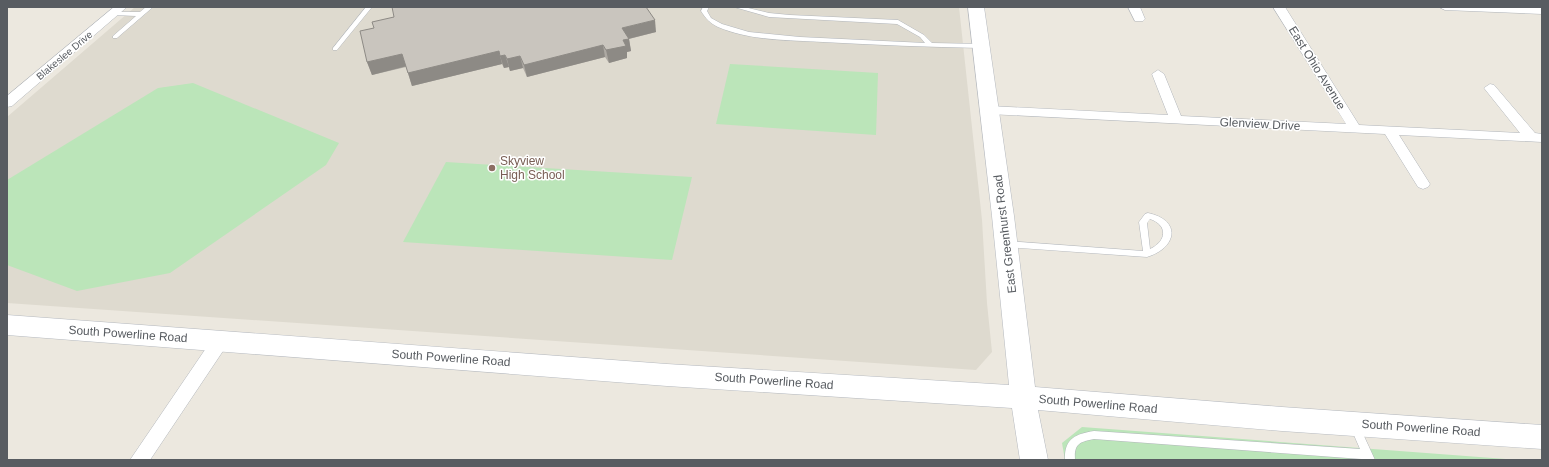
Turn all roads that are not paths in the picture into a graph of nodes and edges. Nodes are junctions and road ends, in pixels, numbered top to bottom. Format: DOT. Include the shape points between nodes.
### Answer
graph roads {
  1 [pos="150,7"];
  2 [pos="369,7"];
  3 [pos="706,7"];
  4 [pos="737,7"];
  5 [pos="976,7"];
  6 [pos="1134,7"];
  7 [pos="1279,7"];
  8 [pos="1445,7"];
  9 [pos="118,10"];
  10 [pos="1542,11"];
  11 [pos="142,14"];
  12 [pos="1139,19"];
  13 [pos="115,38"];
  14 [pos="931,45"];
  15 [pos="981,46"];
  16 [pos="335,49"];
  17 [pos="1158,74"];
  18 [pos="1490,88"];
  19 [pos="7,103"];
  20 [pos="989,110"];
  21 [pos="1176,119"];
  22 [pos="1355,128"];
  23 [pos="1388,130"];
  24 [pos="1537,138"];
  25 [pos="1424,184"];
  26 [pos="1006,244"];
  27 [pos="1147,254"];
  28 [pos="7,325"];
  29 [pos="221,340"];
  30 [pos="1023,397"];
  31 [pos="1353,424"];
  32 [pos="1542,437"];
  33 [pos="1369,457"];
  34 [pos="139,460"];
  35 [pos="1034,460"];
  36 [pos="1070,460"];
  1 -- 11 [label="lane"];
  2 -- 16 [label="lane"];
  3 -- 14 [label="lane" via="704,11 708,19 748,33"];
  4 -- 14 [label="lane" via="790,17 898,22 922,36"];
  5 -- 15 [label="street, East Greenhurst Road"];
  6 -- 12 [label="street"];
  7 -- 22 [label="street, East Ohio Avenue"];
  8 -- 10 [label="street"];
  9 -- 11 [label="lane"];
  9 -- 19 [label="street, Blakeslee Drive"];
  11 -- 13 [label="lane"];
  14 -- 15 [label="lane"];
  15 -- 20 [label="street, East Greenhurst Road"];
  17 -- 21 [label="street"];
  18 -- 24 [label="street, Glenview Drive"];
  20 -- 21 [label="street, Glenview Drive"];
  20 -- 26 [label="street, East Greenhurst Road"];
  21 -- 22 [label="street, Glenview Drive"];
  22 -- 23 [label="street, Glenview Drive"];
  23 -- 24 [label="street, Glenview Drive"];
  23 -- 25 [label="street"];
  26 -- 27 [label="lane"];
  26 -- 30 [label="street, East Greenhurst Road"];
  27 -- 27 [label="lane" via="1143,222 1148,216 1162,220 1167,230 1166,241 1159,249"];
  28 -- 29 [label="street, South Powerline Road"];
  29 -- 30 [label="street, South Powerline Road" via="667,375"];
  29 -- 34 [label="street"];
  30 -- 31 [label="street, South Powerline Road"];
  30 -- 35 [label="street, East Greenhurst Road"];
  31 -- 32 [label="street, South Powerline Road"];
  31 -- 33 [label="lane"];
  33 -- 36 [label="lane" via="1094,435 1082,436 1075,442 1069,449"];
}
